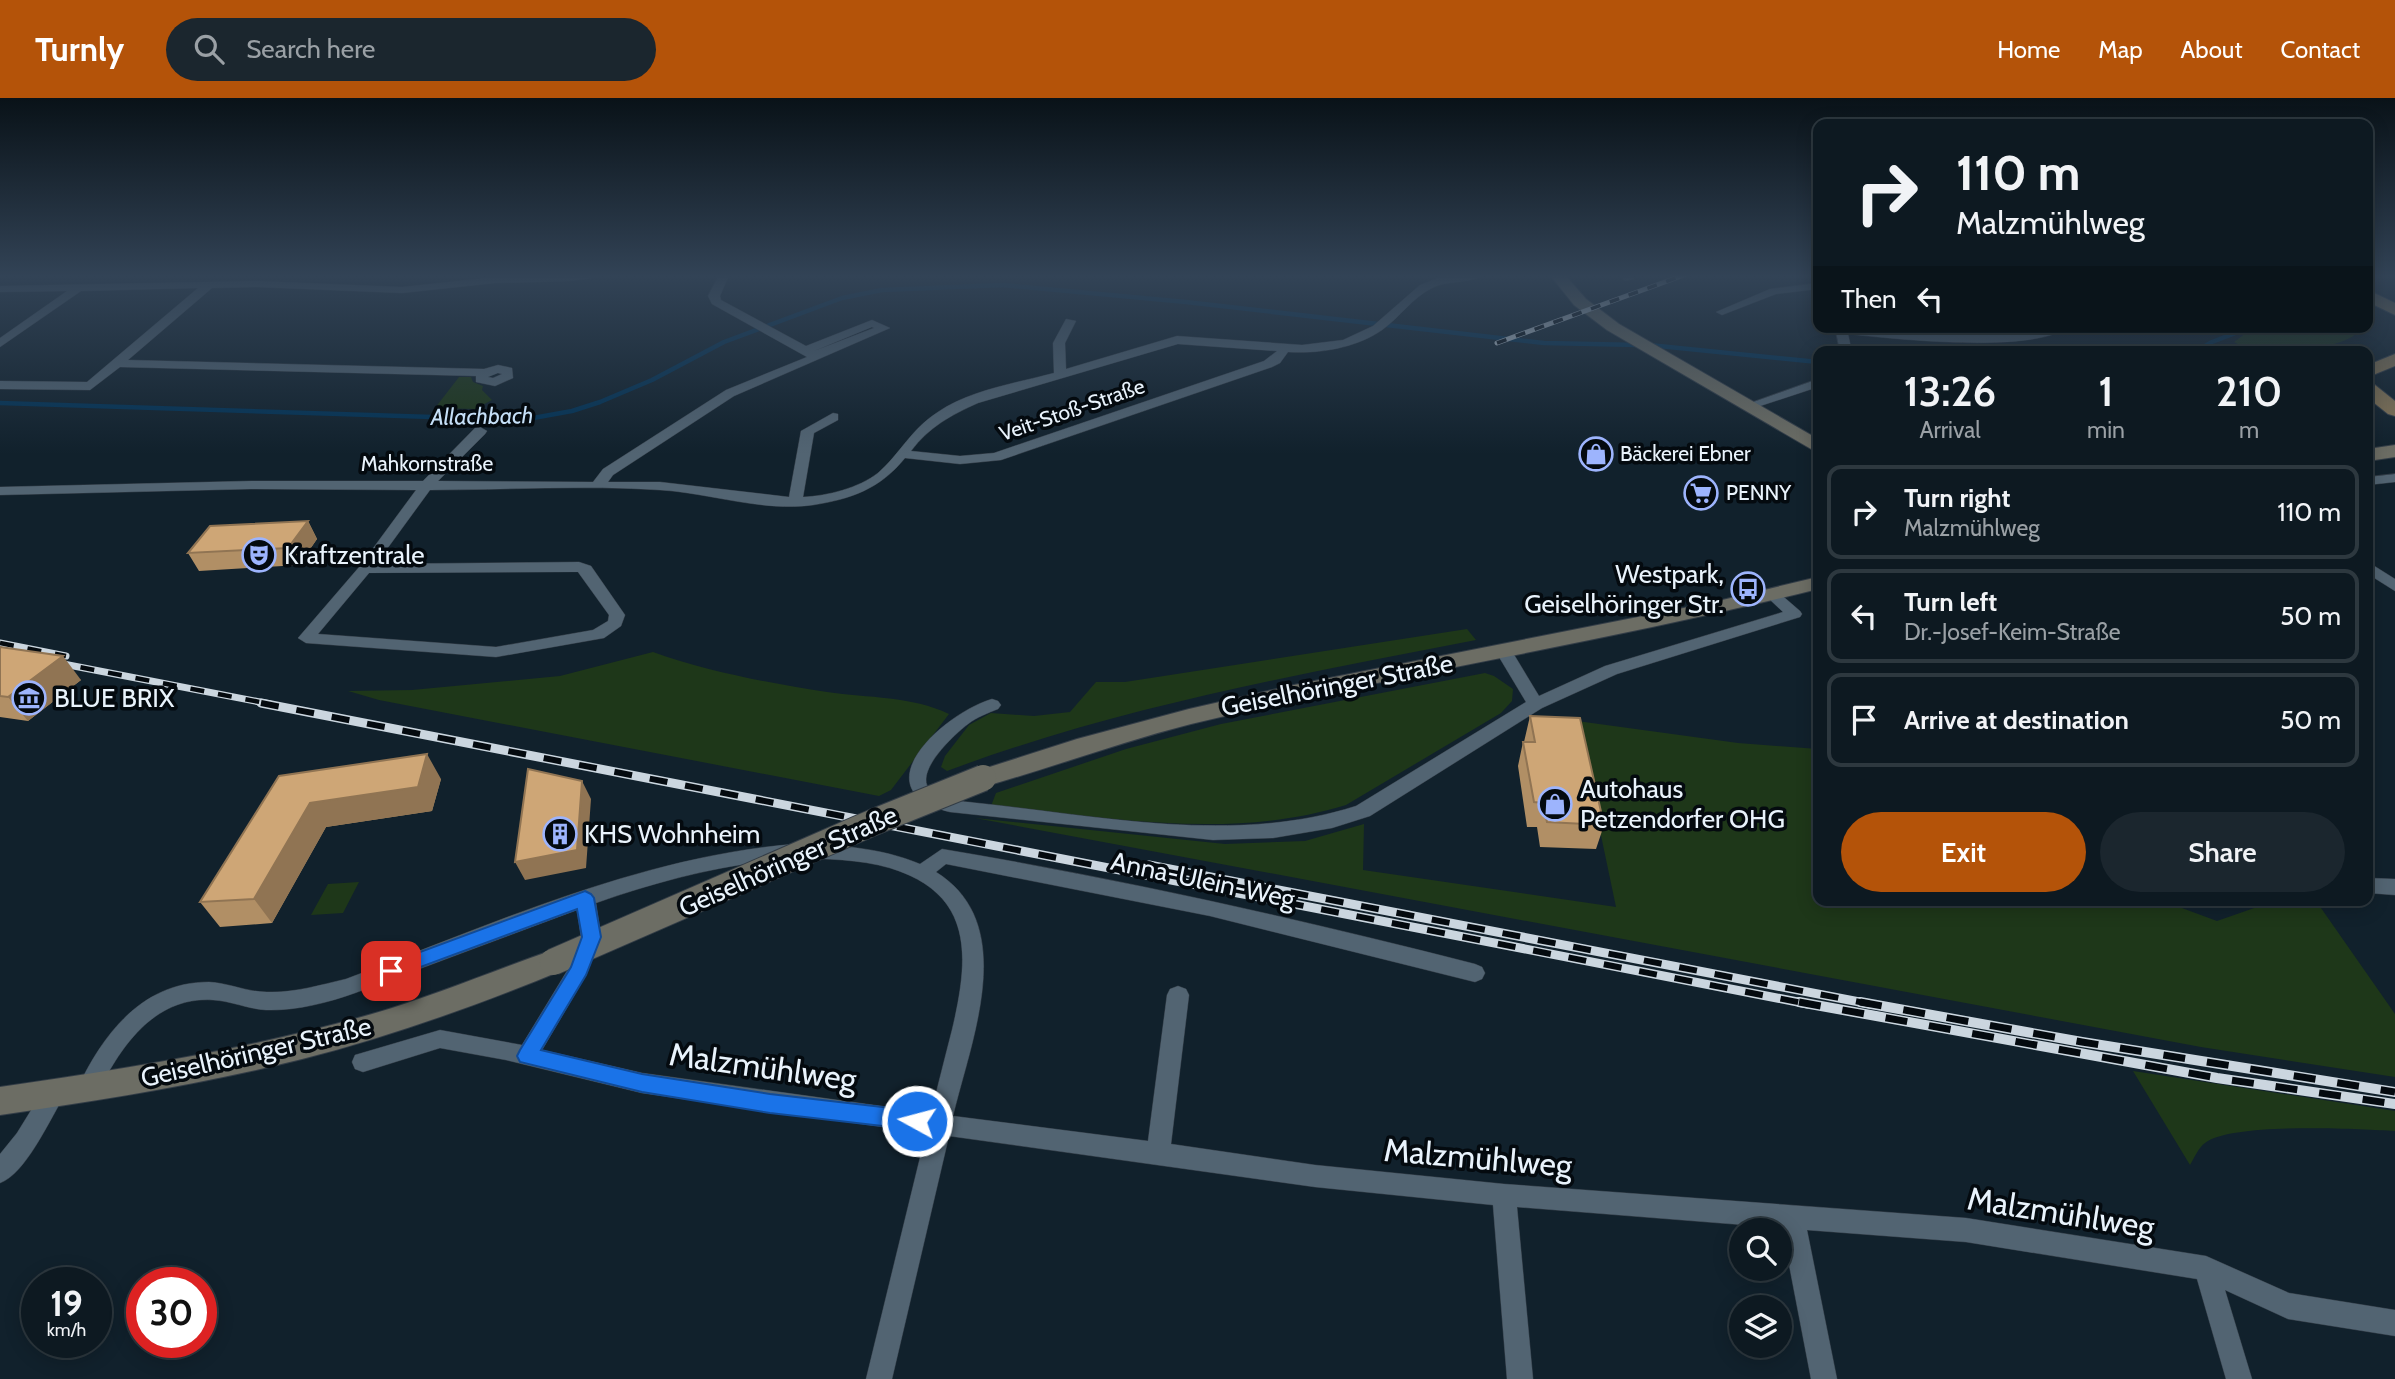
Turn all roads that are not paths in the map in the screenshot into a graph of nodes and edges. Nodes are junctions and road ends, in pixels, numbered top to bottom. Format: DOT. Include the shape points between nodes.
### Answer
graph roads {
  1 [pos="151,335"];
  2 [pos="774,335"];
  3 [pos="1063,335"];
  4 [pos="1360,335"];
  5 [pos="1625,335"];
  6 [pos="1942,335"];
  7 [pos="2024,335"];
  8 [pos="851,337"];
  9 [pos="1284,349"];
  10 [pos="810,354"];
  11 [pos="2395,359"];
  12 [pos="118,363"];
  13 [pos="2373,370"];
  14 [pos="484,373"];
  15 [pos="1060,373"];
  16 [pos="0,385"];
  17 [pos="1813,387"];
  18 [pos="2373,393"];
  19 [pos="1748,406"];
  20 [pos="2395,410"];
  21 [pos="833,417"];
  22 [pos="480,431"];
  23 [pos="1813,444"];
  24 [pos="2395,451"];
  25 [pos="902,454"];
  26 [pos="2373,454"];
  27 [pos="2395,478"];
  28 [pos="2373,480"];
  29 [pos="598,485"];
  30 [pos="426,486"];
  31 [pos="0,491"];
  32 [pos="795,502"];
  33 [pos="365,569"];
  34 [pos="2373,571"];
  35 [pos="1813,584"];
  36 [pos="2395,586"];
  37 [pos="1773,595"];
  38 [pos="1504,652"];
  39 [pos="1536,704"];
  40 [pos="992,705"];
  41 [pos="922,873"];
  42 [pos="2373,886"];
  43 [pos="2395,887"];
  44 [pos="585,898"];
  45 [pos="1475,973"];
  46 [pos="1178,995"];
  47 [pos="527,1056"];
  48 [pos="363,1062"];
  49 [pos="88,1088"];
  50 [pos="54,1093"];
  51 [pos="0,1101"];
  52 [pos="940,1124"];
  53 [pos="1158,1153"];
  54 [pos="0,1172"];
  55 [pos="1504,1195"];
  56 [pos="1780,1218"];
  57 [pos="1792,1219"];
  58 [pos="2206,1268"];
  59 [pos="2395,1323"];
  60 [pos="879,1379"];
  61 [pos="1520,1379"];
  62 [pos="1824,1379"];
  63 [pos="2239,1379"];
  1 -- 12 [label="street"];
  2 -- 10 [label="street"];
  3 -- 15 [label="street"];
  4 -- 9 [label="street, Mahkornstraße" via="1338,344"];
  5 -- 19 [label="main road"];
  6 -- 7 [label="street"];
  8 -- 10 [label="street"];
  9 -- 15 [label="street, Mahkornstraße" via="1177,340"];
  9 -- 25 [label="street, Veit-Stoß-Straße" via="1268,364 996,457 960,460"];
  10 -- 29 [label="street" via="714,402 608,472"];
  11 -- 13 [label="main road"];
  12 -- 14 [label="street"];
  12 -- 16 [label="street" via="90,386"];
  15 -- 25 [label="street, Mahkornstraße" via="944,413 918,433"];
  17 -- 19 [label="street"];
  18 -- 20 [label="main road"];
  19 -- 23 [label="main road"];
  21 -- 32 [label="street" via="808,431"];
  22 -- 30 [label="street"];
  24 -- 26 [label="main road"];
  25 -- 32 [label="street, Mahkornstraße" via="885,474 863,487"];
  27 -- 28 [label="street"];
  29 -- 30 [label="street, Mahkornstraße"];
  29 -- 32 [label="street, Mahkornstraße" via="660,486"];
  30 -- 31 [label="street, Mahkornstraße"];
  30 -- 33 [label="street"];
  33 -- 33 [label="street" via="306,638 496,652 598,634 615,623 617,615 586,569 579,567"];
  34 -- 36 [label="street"];
  35 -- 37 [label="main road, Geiselhöringer Straße"];
  37 -- 38 [label="main road, Geiselhöringer Straße"];
  37 -- 39 [label="street, Geiselhöringer Straße" via="1794,614 1611,670"];
  38 -- 39 [label="street"];
  38 -- 49 [label="main road, Geiselhöringer Straße, bridge" via="1277,695 1043,757 891,814 664,916 430,1008 346,1035 253,1057"];
  39 -- 40 [label="street, Geiselhöringer Straße" via="1363,811 1297,830 1223,835 977,810 924,795 917,774 925,757 965,718"];
  41 -- 44 [label="street" via="866,855 765,852 709,862"];
  41 -- 45 [label="street, Anna-Ulein-Weg" via="942,856 1005,866 1185,902"];
  41 -- 52 [label="street" via="955,899 968,922 974,948 968,1006"];
  42 -- 43 [label="street"];
  44 -- 47 [label="street" via="591,937 579,969"];
  44 -- 49 [label="street" via="308,998 267,1001 209,991 180,995 154,1005 119,1035"];
  46 -- 53 [label="street"];
  47 -- 48 [label="street, Malzmühlweg" via="440,1039"];
  47 -- 52 [label="street, Malzmühlweg" via="642,1083"];
  49 -- 50 [label="main road, Geiselhöringer Straße"];
  50 -- 51 [label="main road, Geiselhöringer Straße"];
  50 -- 54 [label="street"];
  52 -- 53 [label="street, Malzmühlweg"];
  52 -- 60 [label="street"];
  53 -- 55 [label="street, Malzmühlweg" via="1315,1176"];
  55 -- 56 [label="street, Malzmühlweg"];
  55 -- 61 [label="street"];
  57 -- 58 [label="street, Malzmühlweg" via="1966,1230"];
  57 -- 62 [label="street"];
  58 -- 59 [label="street, Malzmühlweg" via="2288,1306"];
  58 -- 63 [label="street"];
}
